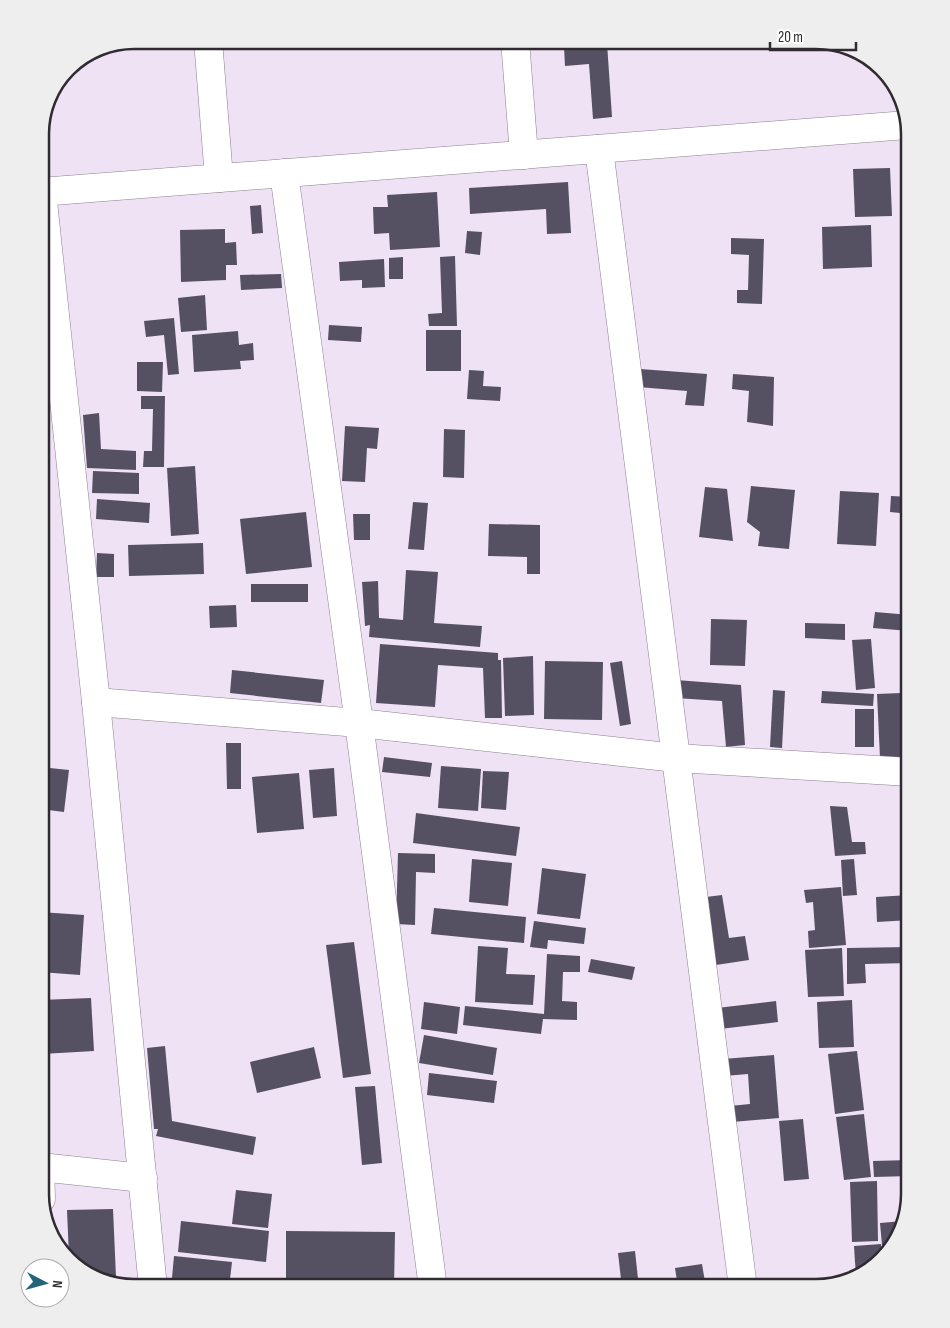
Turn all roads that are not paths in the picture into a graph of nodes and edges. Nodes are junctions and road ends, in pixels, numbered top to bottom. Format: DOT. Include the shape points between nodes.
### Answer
graph roads {
  1 [pos="209,49"];
  2 [pos="516,49"];
  3 [pos="901,126"];
  4 [pos="599,149"];
  5 [pos="524,155"];
  6 [pos="284,173"];
  7 [pos="219,178"];
  8 [pos="49,191"];
  9 [pos="49,266"];
  10 [pos="96,702"];
  11 [pos="359,723"];
  12 [pos="676,758"];
  13 [pos="901,771"];
  14 [pos="49,1168"];
  15 [pos="143,1178"];
  16 [pos="153,1279"];
  17 [pos="432,1279"];
  18 [pos="742,1279"];
  1 -- 7 [label="street"];
  2 -- 5 [label="street"];
  3 -- 4 [label="street"];
  4 -- 5 [label="street"];
  4 -- 12 [label="street"];
  5 -- 6 [label="street"];
  6 -- 7 [label="street"];
  6 -- 11 [label="street"];
  7 -- 8 [label="street"];
  9 -- 10 [label="street"];
  10 -- 11 [label="street"];
  10 -- 15 [label="street"];
  11 -- 12 [label="street"];
  11 -- 17 [label="street"];
  12 -- 13 [label="street"];
  12 -- 18 [label="street"];
  14 -- 15 [label="street"];
  15 -- 16 [label="street"];
}
